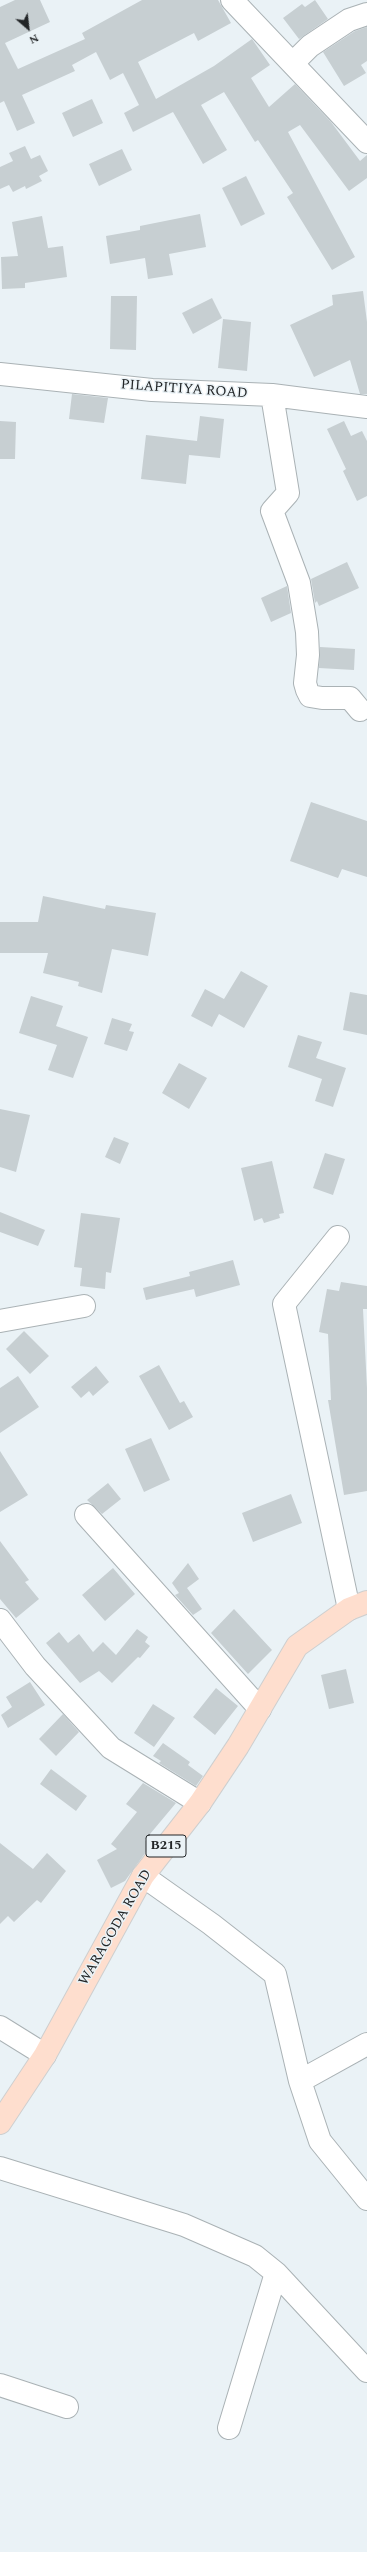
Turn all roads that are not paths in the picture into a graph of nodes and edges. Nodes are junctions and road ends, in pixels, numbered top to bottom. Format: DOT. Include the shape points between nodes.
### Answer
graph roads {
  1 [pos="232,0"];
  2 [pos="367,14"];
  3 [pos="293,63"];
  4 [pos="367,142"];
  5 [pos="0,374"];
  6 [pos="272,395"];
  7 [pos="367,407"];
  8 [pos="360,710"];
  9 [pos="338,1237"];
  10 [pos="84,1306"];
  11 [pos="0,1321"];
  12 [pos="86,1515"];
  13 [pos="358,1606"];
  14 [pos="0,1620"];
  15 [pos="260,1709"];
  16 [pos="200,1802"];
  17 [pos="143,1876"];
  18 [pos="0,2027"];
  19 [pos="367,2044"];
  20 [pos="45,2055"];
  21 [pos="300,2081"];
  22 [pos="0,2123"];
  23 [pos="0,2168"];
  24 [pos="367,2199"];
  25 [pos="276,2272"];
  26 [pos="367,2371"];
  27 [pos="0,2385"];
  28 [pos="67,2407"];
  29 [pos="229,2428"];
  1 -- 3 [label="street"];
  2 -- 3 [label="street" via="349,20 310,46"];
  3 -- 4 [label="street"];
  5 -- 6 [label="street, PILAPITIYA ROAD" via="152,390"];
  6 -- 7 [label="street, PILAPITIYA ROAD"];
  6 -- 8 [label="street" via="288,493 272,511 299,583 307,632 305,683 310,696 350,698"];
  9 -- 13 [label="street" via="284,1304"];
  10 -- 11 [label="street"];
  12 -- 15 [label="street"];
  13 -- 15 [label="main road, WARAGODA ROAD / B215" via="297,1646"];
  14 -- 16 [label="street" via="35,1666 111,1748"];
  15 -- 16 [label="main road, WARAGODA ROAD / B215"];
  16 -- 17 [label="main road, WARAGODA ROAD / B215"];
  17 -- 20 [label="main road, WARAGODA ROAD / B215"];
  17 -- 21 [label="street" via="275,1974"];
  18 -- 20 [label="street"];
  19 -- 21 [label="street"];
  20 -- 22 [label="main road, WARAGODA ROAD / B215"];
  21 -- 24 [label="street" via="320,2141"];
  23 -- 25 [label="street" via="184,2225 255,2256"];
  25 -- 26 [label="street"];
  25 -- 29 [label="street"];
  27 -- 28 [label="street"];
}
